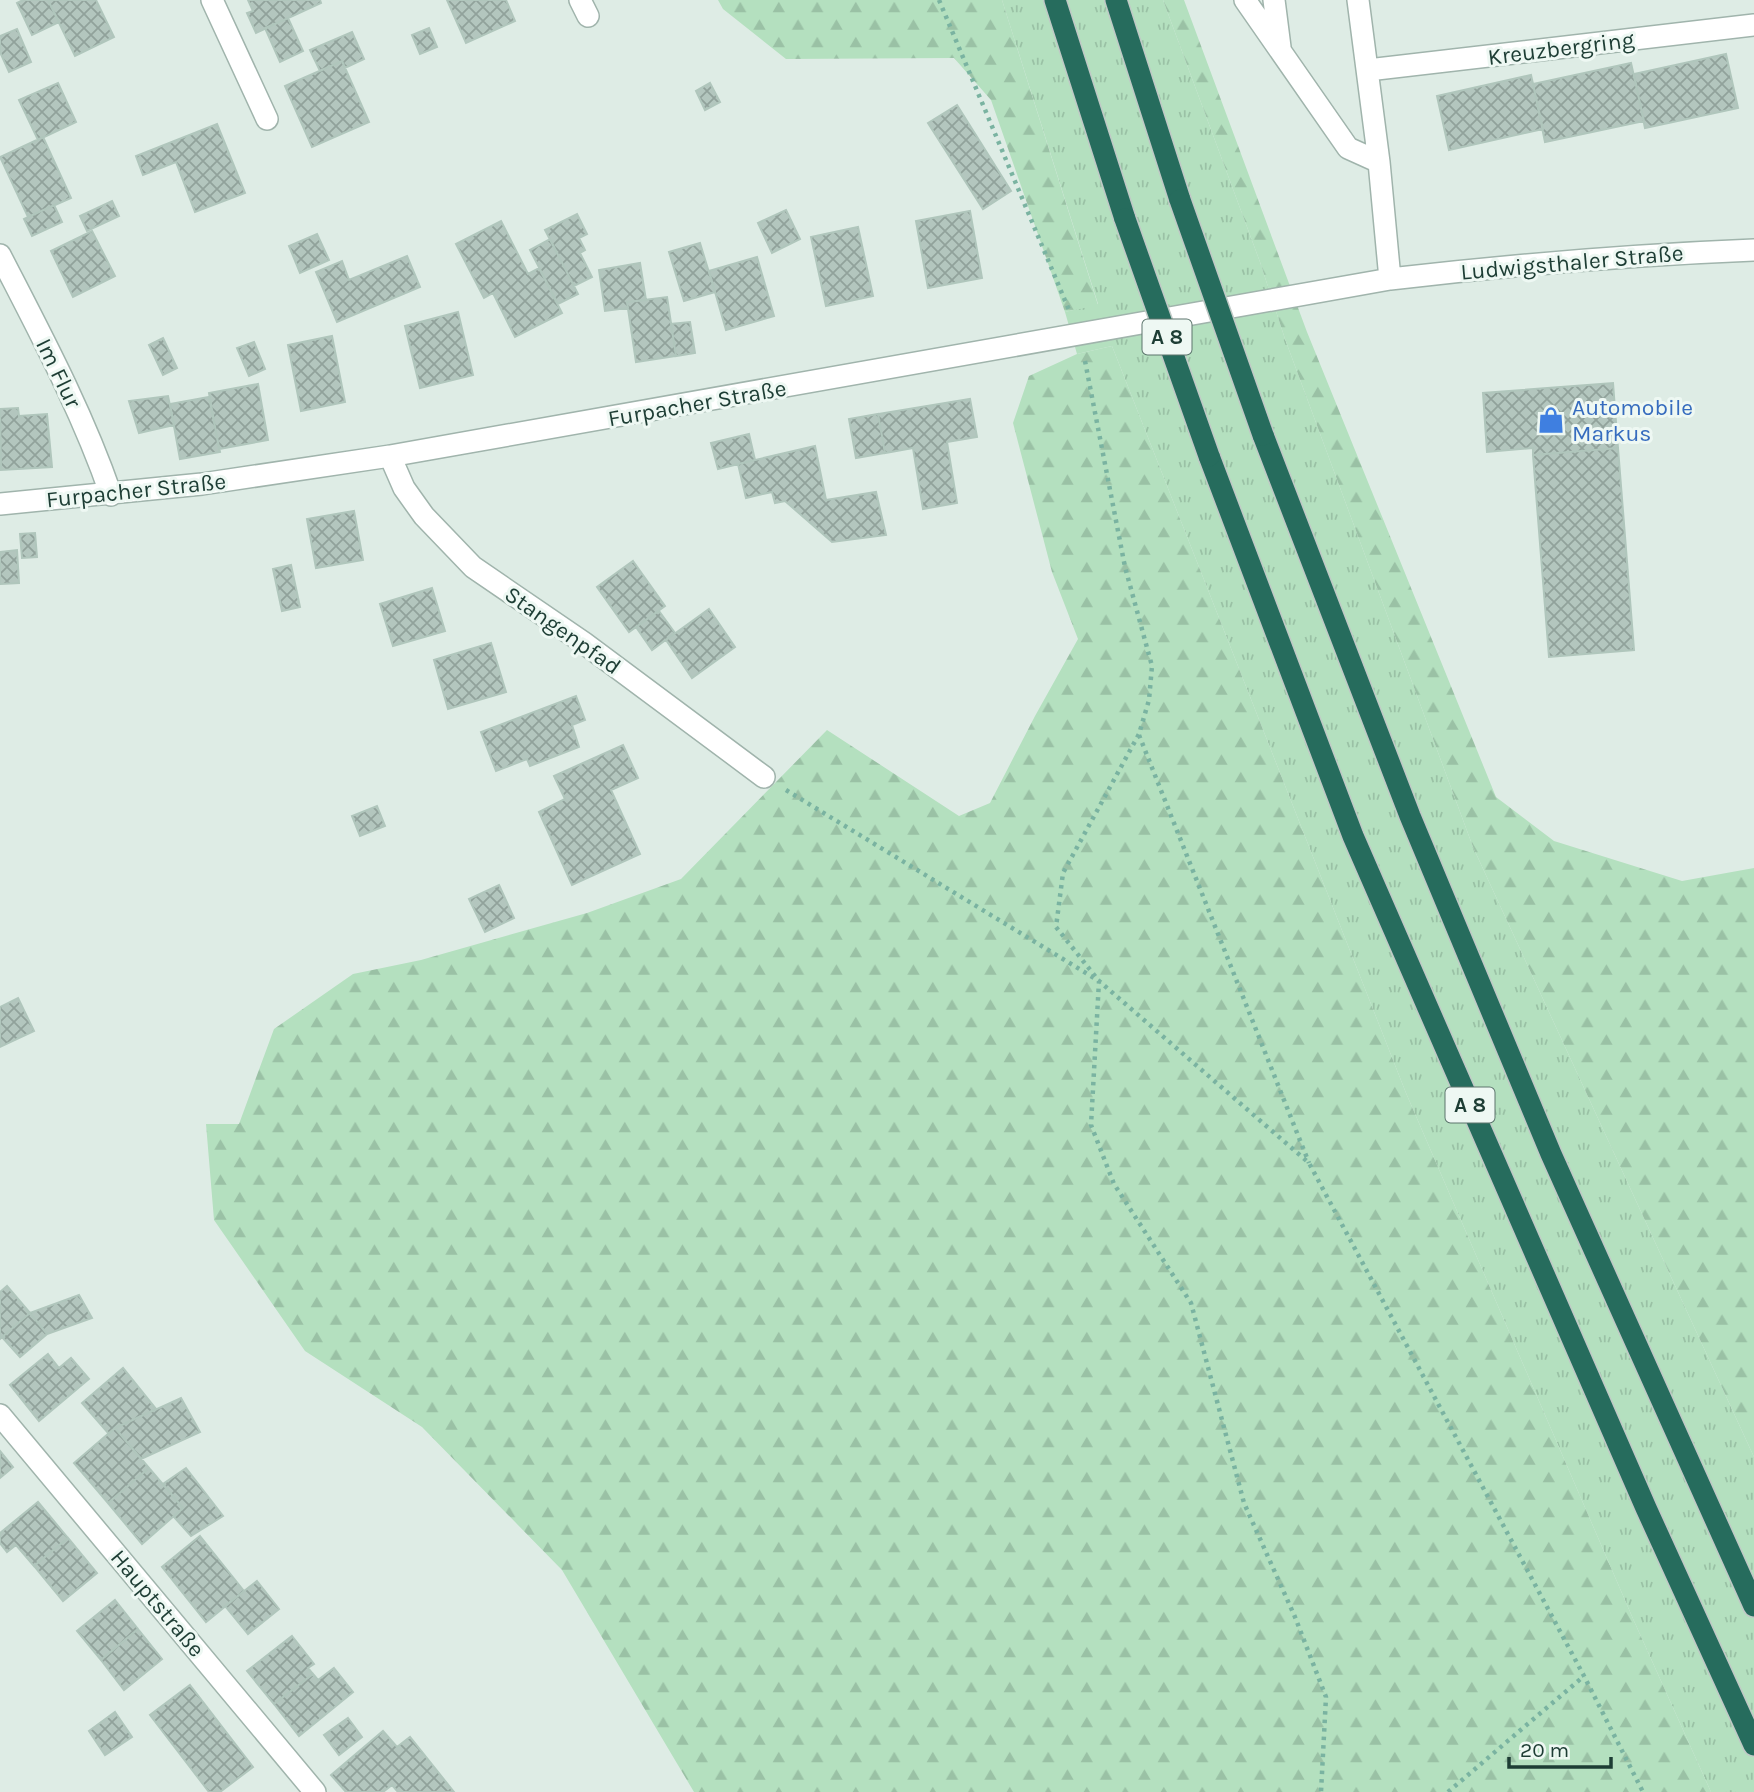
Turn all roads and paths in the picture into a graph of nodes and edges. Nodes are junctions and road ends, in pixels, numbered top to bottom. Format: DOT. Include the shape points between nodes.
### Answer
graph roads {
  1 [pos="212,0"];
  2 [pos="939,0"];
  3 [pos="1055,0"];
  4 [pos="1116,0"];
  5 [pos="1245,0"];
  6 [pos="1274,0"];
  7 [pos="1358,0"];
  8 [pos="1754,25"];
  9 [pos="1281,52"];
  10 [pos="1368,70"];
  11 [pos="267,119"];
  12 [pos="1379,162"];
  13 [pos="1754,250"];
  14 [pos="0,255"];
  15 [pos="1390,279"];
  16 [pos="1080,336"];
  17 [pos="390,456"];
  18 [pos="111,495"];
  19 [pos="0,504"];
  20 [pos="1139,734"];
  21 [pos="764,777"];
  22 [pos="1099,981"];
  23 [pos="1309,1163"];
  24 [pos="0,1415"];
  25 [pos="1754,1606"];
  26 [pos="1584,1676"];
  27 [pos="1754,1745"];
  28 [pos="316,1792"];
  29 [pos="1321,1792"];
  30 [pos="1448,1792"];
  31 [pos="1643,1792"];
  1 -- 11 [label="street"];
  2 -- 16 [label="path"];
  3 -- 27 [label="highway, A 8, bridge" via="1125,219 1209,456 1353,836"];
  4 -- 25 [label="highway, A 8, bridge" via="1263,435 1410,816 1546,1141"];
  5 -- 9 [label="street"];
  6 -- 9 [label="street"];
  7 -- 10 [label="street"];
  8 -- 10 [label="street, Kreuzbergring"];
  9 -- 12 [label="street" via="1348,148"];
  10 -- 12 [label="street"];
  12 -- 15 [label="street"];
  13 -- 15 [label="street, Ludwigsthaler Straße" via="1516,264"];
  14 -- 18 [label="street, Im Flur" via="71,394"];
  15 -- 16 [label="street, Furpacher Straße"];
  16 -- 17 [label="street, Furpacher Straße"];
  16 -- 20 [label="path" via="1125,567 1152,666 1149,701"];
  17 -- 18 [label="street, Furpacher Straße"];
  17 -- 21 [label="street, Stangenpfad" via="404,488 424,516 473,567"];
  18 -- 19 [label="street, Furpacher Straße"];
  20 -- 22 [label="path" via="1063,873 1056,927"];
  20 -- 23 [label="path"];
  21 -- 22 [label="path"];
  22 -- 23 [label="path"];
  22 -- 29 [label="path" via="1091,1125 1114,1184 1191,1303 1244,1503 1326,1697"];
  23 -- 26 [label="path"];
  24 -- 28 [label="street, Hauptstraße"];
  26 -- 30 [label="path"];
  26 -- 31 [label="path"];
}
